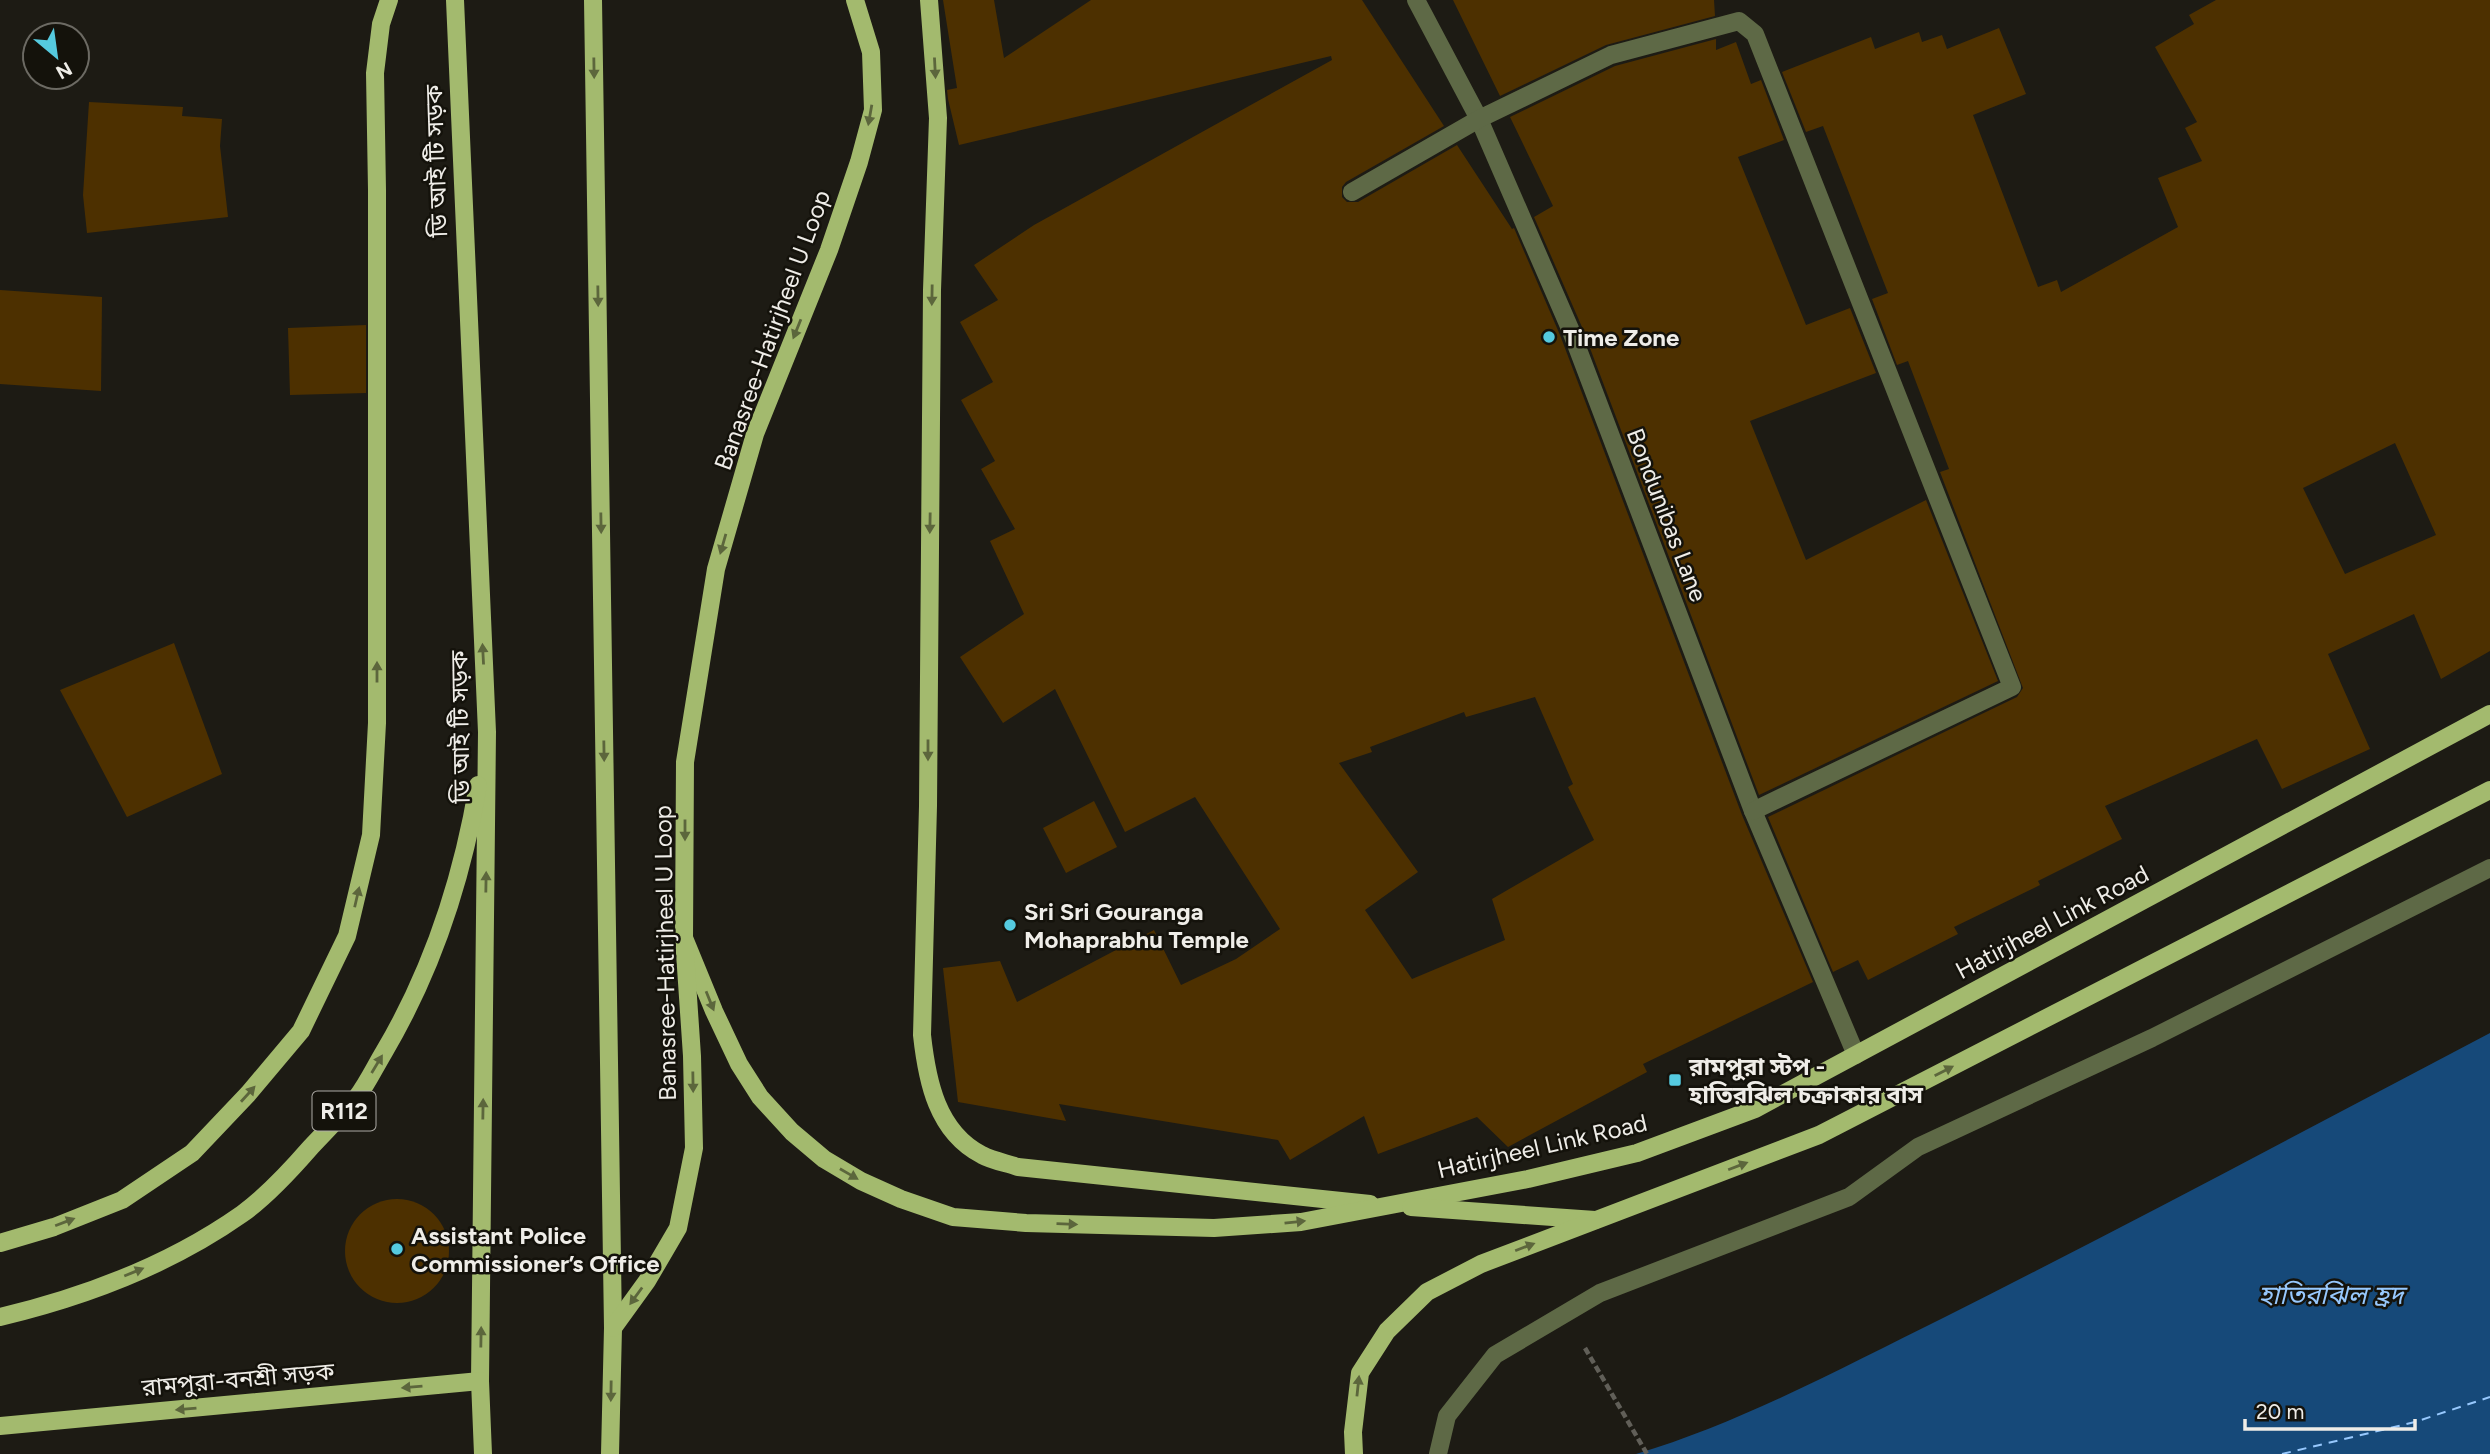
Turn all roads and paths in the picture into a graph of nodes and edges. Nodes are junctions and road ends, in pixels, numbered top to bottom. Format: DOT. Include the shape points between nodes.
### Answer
graph roads {
  1 [pos="389,0"];
  2 [pos="455,0"];
  3 [pos="593,0"];
  4 [pos="855,0"];
  5 [pos="929,0"];
  6 [pos="1416,0"];
  7 [pos="1479,119"];
  8 [pos="1352,192"];
  9 [pos="2490,714"];
  10 [pos="487,732"];
  11 [pos="2490,790"];
  12 [pos="1753,811"];
  13 [pos="2490,868"];
  14 [pos="684,938"];
  15 [pos="1856,1055"];
  16 [pos="1388,1206"];
  17 [pos="1595,1220"];
  18 [pos="0,1243"];
  19 [pos="1565,1314"];
  20 [pos="0,1317"];
  21 [pos="613,1328"];
  22 [pos="480,1381"];
  23 [pos="0,1426"];
  24 [pos="483,1454"];
  25 [pos="610,1454"];
  26 [pos="1353,1454"];
  27 [pos="1438,1454"];
  28 [pos="1647,1454"];
  18 -- 1 [label="main road, one-way" via="122,1200 192,1153 301,1031 348,936 371,835 377,723 375,73"];
  10 -- 2 [label="main road, ডি আই টি সড়ক, one-way"];
  3 -- 21 [label="main road, one-way"];
  4 -- 14 [label="main road, Banasree-Hatirjheel U Loop, one-way" via="871,52 873,110 829,250 755,434 716,569 685,762"];
  5 -- 16 [label="main road, one-way" via="938,118 922,1035 926,1071 937,1106 954,1135 982,1155 1018,1167"];
  6 -- 7 [label="street, Bondunibas Lane"];
  7 -- 8 [label="street"];
  7 -- 12 [label="street, Bondunibas Lane" via="1571,331"];
  7 -- 12 [label="street" via="1611,55 1739,21 1755,34 2012,687"];
  9 -- 15 [label="main road, Hatirjheel Link Road"];
  20 -- 10 [label="main road, R112, one-way" via="54,1304 154,1264 206,1237 253,1204 358,1096 408,1011 446,918 468,844"];
  22 -- 10 [label="main road, ডি আই টি সড়ক, one-way"];
  17 -- 11 [label="main road, one-way" via="1819,1135"];
  12 -- 15 [label="street, Bondunibas Lane"];
  13 -- 19 [label="street" via="2152,1038 1918,1147 1849,1197 1600,1293"];
  14 -- 16 [label="main road, Hatirjheel Link Road, one-way" via="739,1064 760,1097 824,1160 901,1199 953,1217 1214,1228 1301,1222"];
  14 -- 21 [label="main road, Banasree-Hatirjheel U Loop, one-way" via="694,1148 678,1228"];
  15 -- 16 [label="main road, Hatirjheel Link Road" via="1755,1109 1637,1153"];
  16 -- 17 [label="main road"];
  26 -- 17 [label="main road, one-way" via="1360,1373 1387,1331 1427,1292 1481,1264"];
  19 -- 27 [label="street" via="1495,1354 1447,1416"];
  19 -- 28 [label="path"];
  21 -- 25 [label="main road, one-way"];
  22 -- 23 [label="main road, রামপুরা-বনশ্রী সড়ক, one-way"];
  22 -- 24 [label="main road, ডি আই টি সড়ক"];
}
